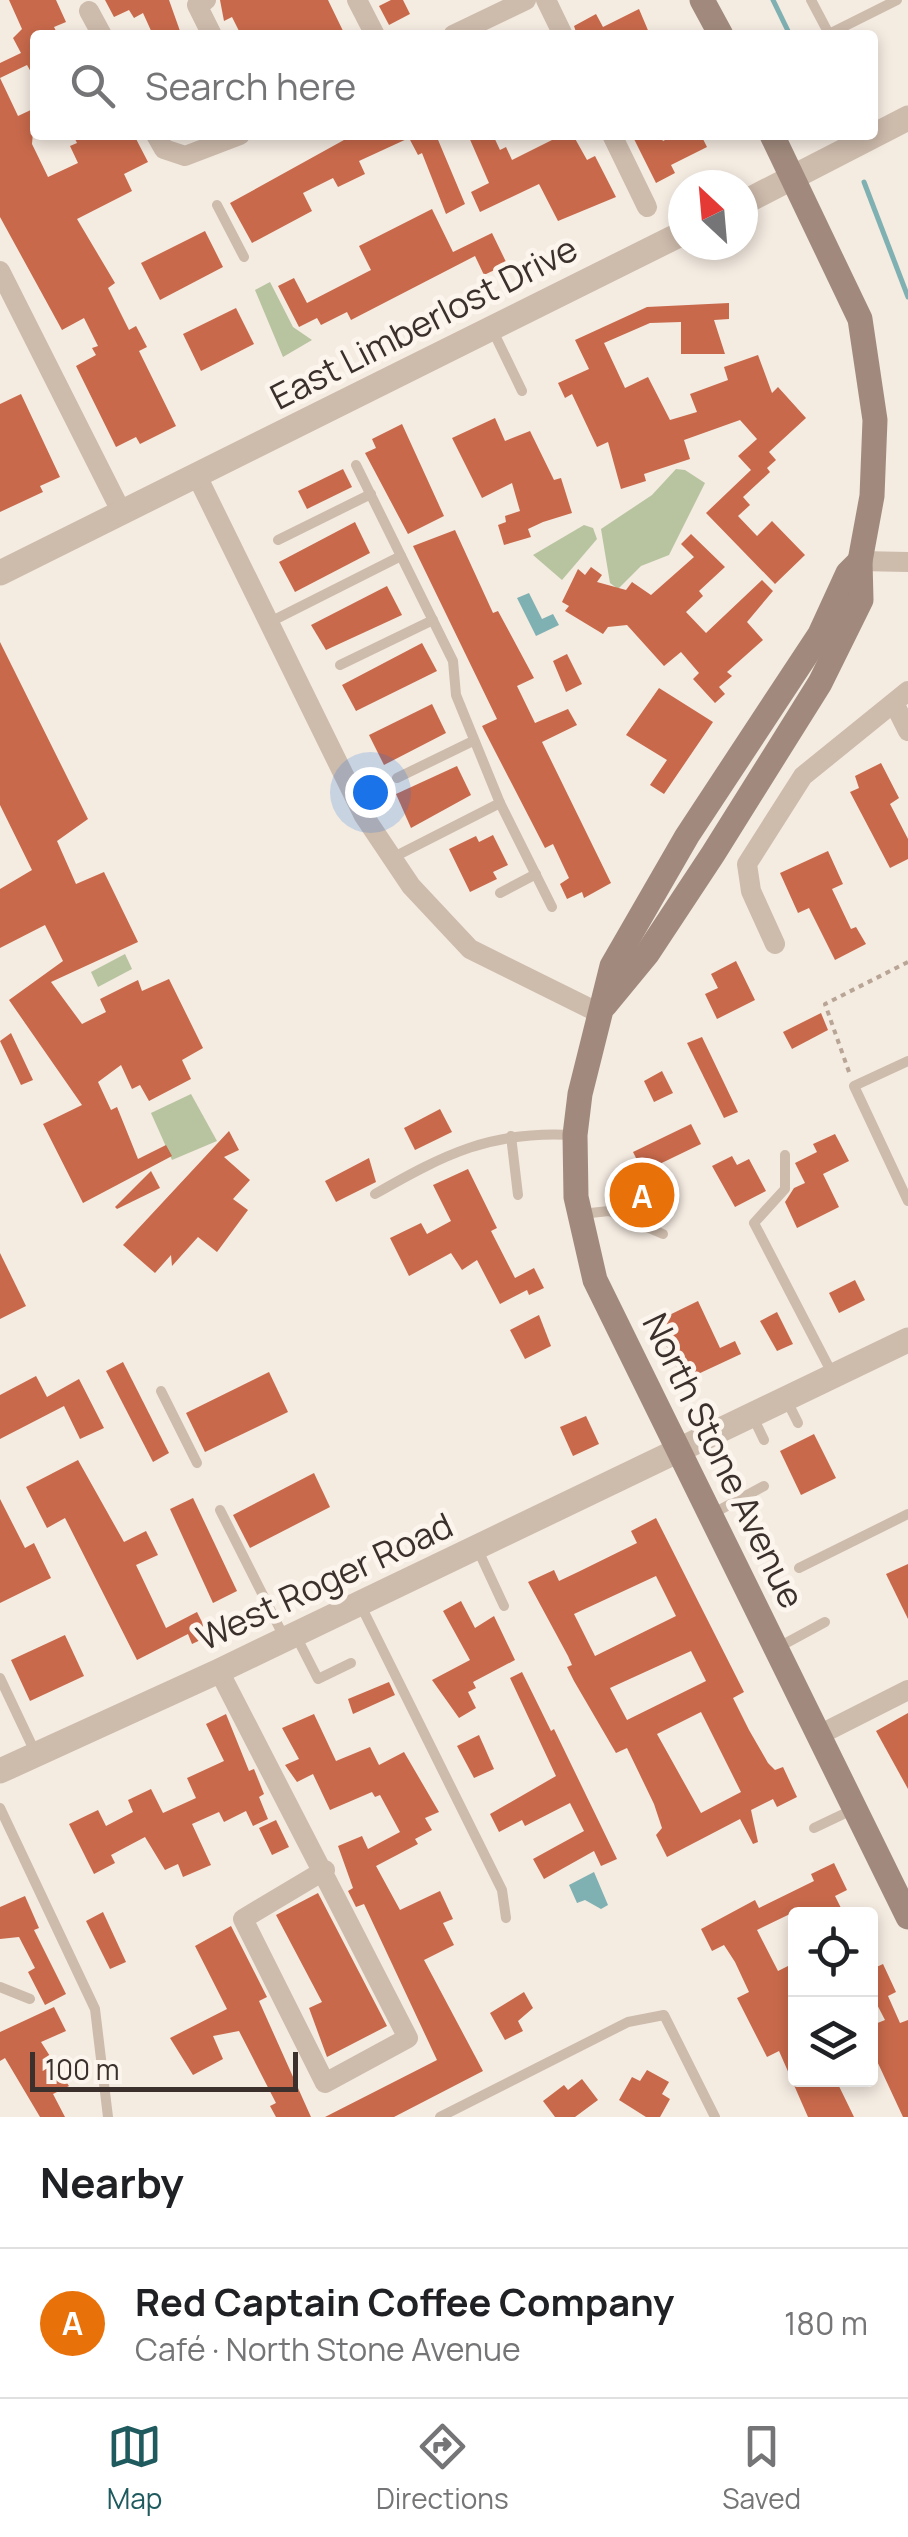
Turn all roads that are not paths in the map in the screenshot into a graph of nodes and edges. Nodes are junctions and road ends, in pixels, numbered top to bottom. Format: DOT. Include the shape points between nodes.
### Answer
graph roads {
  1 [pos="206,0"];
  2 [pos="357,0"];
  3 [pos="526,0"];
  4 [pos="546,0"];
  5 [pos="702,0"];
  6 [pos="811,0"];
  7 [pos="898,0"];
  8 [pos="88,11"];
  9 [pos="99,30"];
  10 [pos="209,30"];
  11 [pos="372,30"];
  12 [pos="463,30"];
  13 [pos="561,30"];
  14 [pos="718,30"];
  15 [pos="827,30"];
  16 [pos="837,30"];
  17 [pos="908,118"];
  18 [pos="878,134"];
  19 [pos="159,140"];
  20 [pos="227,140"];
  21 [pos="614,140"];
  22 [pos="774,140"];
  23 [pos="866,140"];
  24 [pos="793,178"];
  25 [pos="758,196"];
  26 [pos="217,205"];
  27 [pos="647,207"];
  28 [pos="668,240"];
  29 [pos="244,258"];
  30 [pos="0,271"];
  31 [pos="492,328"];
  32 [pos="522,391"];
  33 [pos="356,465"];
  34 [pos="196,476"];
  35 [pos="371,494"];
  36 [pos="122,513"];
  37 [pos="278,540"];
  38 [pos="401,556"];
  39 [pos="860,561"];
  40 [pos="908,562"];
  41 [pos="0,572"];
  42 [pos="433,620"];
  43 [pos="269,622"];
  44 [pos="340,666"];
  45 [pos="901,697"];
  46 [pos="908,731"];
  47 [pos="473,741"];
  48 [pos="397,778"];
  49 [pos="500,803"];
  50 [pos="392,858"];
  51 [pos="536,874"];
  52 [pos="500,893"];
  53 [pos="552,906"];
  54 [pos="775,944"];
  55 [pos="599,1013"];
  56 [pos="908,1061"];
  57 [pos="575,1135"];
  58 [pos="511,1136"];
  59 [pos="785,1155"];
  60 [pos="375,1194"];
  61 [pos="518,1195"];
  62 [pos="908,1202"];
  63 [pos="580,1214"];
  64 [pos="663,1234"];
  65 [pos="906,1346"];
  66 [pos="833,1376"];
  67 [pos="161,1391"];
  68 [pos="786,1398"];
  69 [pos="752,1414"];
  70 [pos="798,1423"];
  71 [pos="764,1440"];
  72 [pos="676,1450"];
  73 [pos="197,1463"];
  74 [pos="764,1486"];
  75 [pos="220,1510"];
  76 [pos="908,1514"];
  77 [pos="709,1516"];
  78 [pos="477,1548"];
  79 [pos="799,1568"];
  80 [pos="360,1604"];
  81 [pos="504,1606"];
  82 [pos="825,1622"];
  83 [pos="290,1637"];
  84 [pos="776,1648"];
  85 [pos="351,1663"];
  86 [pos="219,1672"];
  87 [pos="0,1678"];
  88 [pos="908,1690"];
  89 [pos="819,1735"];
  90 [pos="36,1754"];
  91 [pos="0,1771"];
  92 [pos="0,1808"];
  93 [pos="855,1809"];
  94 [pos="814,1828"];
  95 [pos="325,1870"];
  96 [pos="905,1902"];
  97 [pos="506,1918"];
  98 [pos="0,1986"];
  99 [pos="30,1999"];
  100 [pos="108,2117"];
  101 [pos="440,2117"];
  102 [pos="714,2117"];
  1 -- 10 [label="street" via="196,5"];
  2 -- 11 [label="street"];
  3 -- 12 [label="street"];
  4 -- 13 [label="street"];
  5 -- 14 [label="main road"];
  6 -- 15 [label="lane"];
  7 -- 16 [label="lane"];
  8 -- 9 [label="street"];
  17 -- 18 [label="street"];
  19 -- 20 [label="street" via="184,156"];
  21 -- 27 [label="street"];
  22 -- 24 [label="main road, North Stone Avenue"];
  23 -- 24 [label="street"];
  24 -- 25 [label="street"];
  24 -- 39 [label="main road, North Stone Avenue" via="860,320 874,420 872,496"];
  26 -- 29 [label="lane"];
  28 -- 31 [label="street, East Limberlost Drive"];
  30 -- 36 [label="street"];
  31 -- 32 [label="lane"];
  31 -- 34 [label="street, East Limberlost Drive"];
  33 -- 35 [label="lane"];
  34 -- 36 [label="street, East Limberlost Drive"];
  34 -- 43 [label="street"];
  35 -- 37 [label="lane"];
  35 -- 38 [label="lane"];
  36 -- 41 [label="street, East Limberlost Drive"];
  38 -- 42 [label="lane"];
  38 -- 43 [label="lane"];
  39 -- 40 [label="street"];
  39 -- 55 [label="main road, North Stone Avenue" via="861,600 820,683 647,954"];
  42 -- 44 [label="lane"];
  42 -- 47 [label="lane" via="453,661 456,695"];
  43 -- 50 [label="street" via="364,816"];
  45 -- 46 [label="street"];
  45 -- 54 [label="street" via="804,776 748,864 751,891"];
  47 -- 48 [label="lane"];
  47 -- 49 [label="lane"];
  49 -- 50 [label="lane"];
  49 -- 51 [label="lane"];
  50 -- 55 [label="street" via="470,948"];
  51 -- 52 [label="lane"];
  51 -- 53 [label="lane"];
  55 -- 57 [label="main road, North Stone Avenue"];
  56 -- 62 [label="lane" via="854,1086"];
  57 -- 58 [label="lane"];
  57 -- 63 [label="main road, North Stone Avenue"];
  58 -- 60 [label="lane" via="441,1156"];
  58 -- 61 [label="lane"];
  59 -- 66 [label="lane" via="785,1189 754,1222"];
  63 -- 64 [label="lane" via="610,1211"];
  63 -- 72 [label="main road, North Stone Avenue" via="595,1280"];
  65 -- 66 [label="street, West Roger Road"];
  66 -- 68 [label="street, West Roger Road"];
  67 -- 73 [label="lane"];
  68 -- 69 [label="street, West Roger Road"];
  68 -- 70 [label="lane"];
  69 -- 71 [label="lane"];
  69 -- 72 [label="street, West Roger Road"];
  72 -- 77 [label="main road, North Stone Avenue"];
  72 -- 78 [label="street, West Roger Road"];
  74 -- 77 [label="lane"];
  75 -- 83 [label="lane"];
  76 -- 79 [label="lane"];
  77 -- 84 [label="main road, North Stone Avenue"];
  78 -- 80 [label="street, West Roger Road"];
  78 -- 81 [label="lane"];
  80 -- 83 [label="street, West Roger Road"];
  80 -- 97 [label="lane" via="502,1890"];
  82 -- 84 [label="lane"];
  83 -- 85 [label="lane" via="318,1679"];
  83 -- 86 [label="street, West Roger Road"];
  84 -- 89 [label="main road, North Stone Avenue"];
  86 -- 90 [label="street, West Roger Road"];
  86 -- 95 [label="street"];
  87 -- 90 [label="lane"];
  88 -- 89 [label="street"];
  89 -- 93 [label="main road, North Stone Avenue"];
  90 -- 91 [label="street, West Roger Road"];
  92 -- 100 [label="lane" via="95,2008"];
  93 -- 94 [label="lane"];
  93 -- 96 [label="main road, North Stone Avenue"];
  95 -- 95 [label="street" via="243,1919 325,2082 408,2038"];
  98 -- 99 [label="lane"];
  101 -- 102 [label="lane" via="628,2022 664,2015"];
}
